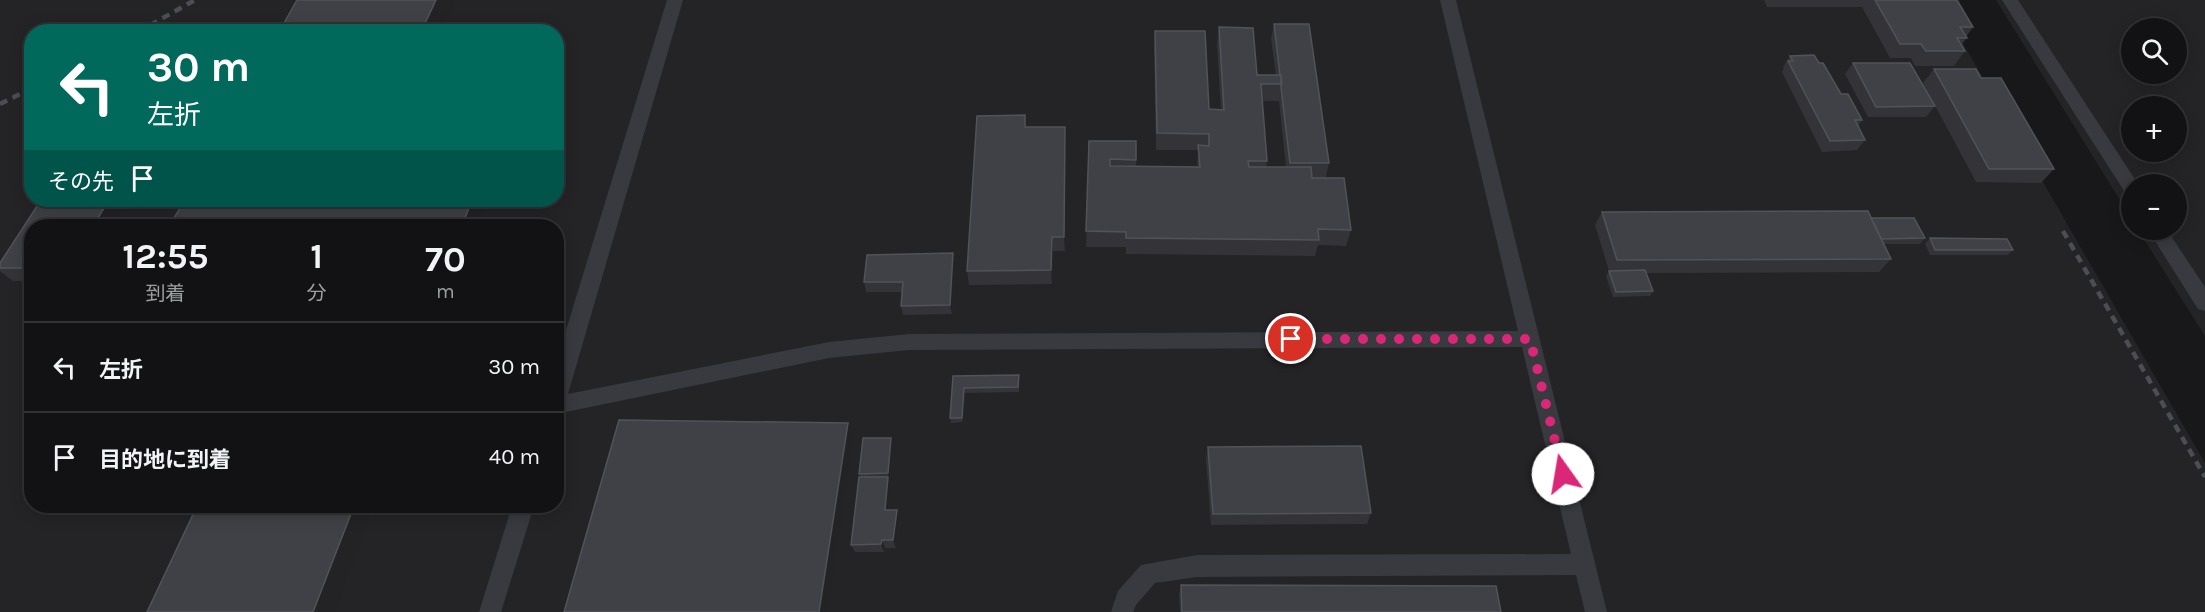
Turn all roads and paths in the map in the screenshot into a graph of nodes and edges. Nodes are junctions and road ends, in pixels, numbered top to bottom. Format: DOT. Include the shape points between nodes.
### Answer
graph roads {
  1 [pos="675,0"];
  2 [pos="1448,0"];
  3 [pos="2010,0"];
  4 [pos="2122,174"];
  5 [pos="2164,240"];
  6 [pos="2205,303"];
  7 [pos="1530,339"];
  8 [pos="564,371"];
  9 [pos="564,403"];
  10 [pos="521,513"];
  11 [pos="1584,564"];
  12 [pos="490,612"];
  13 [pos="1122,612"];
  14 [pos="1596,612"];
  1 -- 8 [label="lane"];
  2 -- 7 [label="lane"];
  3 -- 4 [label="lane"];
  5 -- 6 [label="lane"];
  7 -- 9 [label="lane" via="909,342 829,350"];
  7 -- 11 [label="lane"];
  10 -- 12 [label="lane"];
  11 -- 13 [label="lane" via="1197,566 1149,573 1125,598"];
  11 -- 14 [label="lane"];
}
